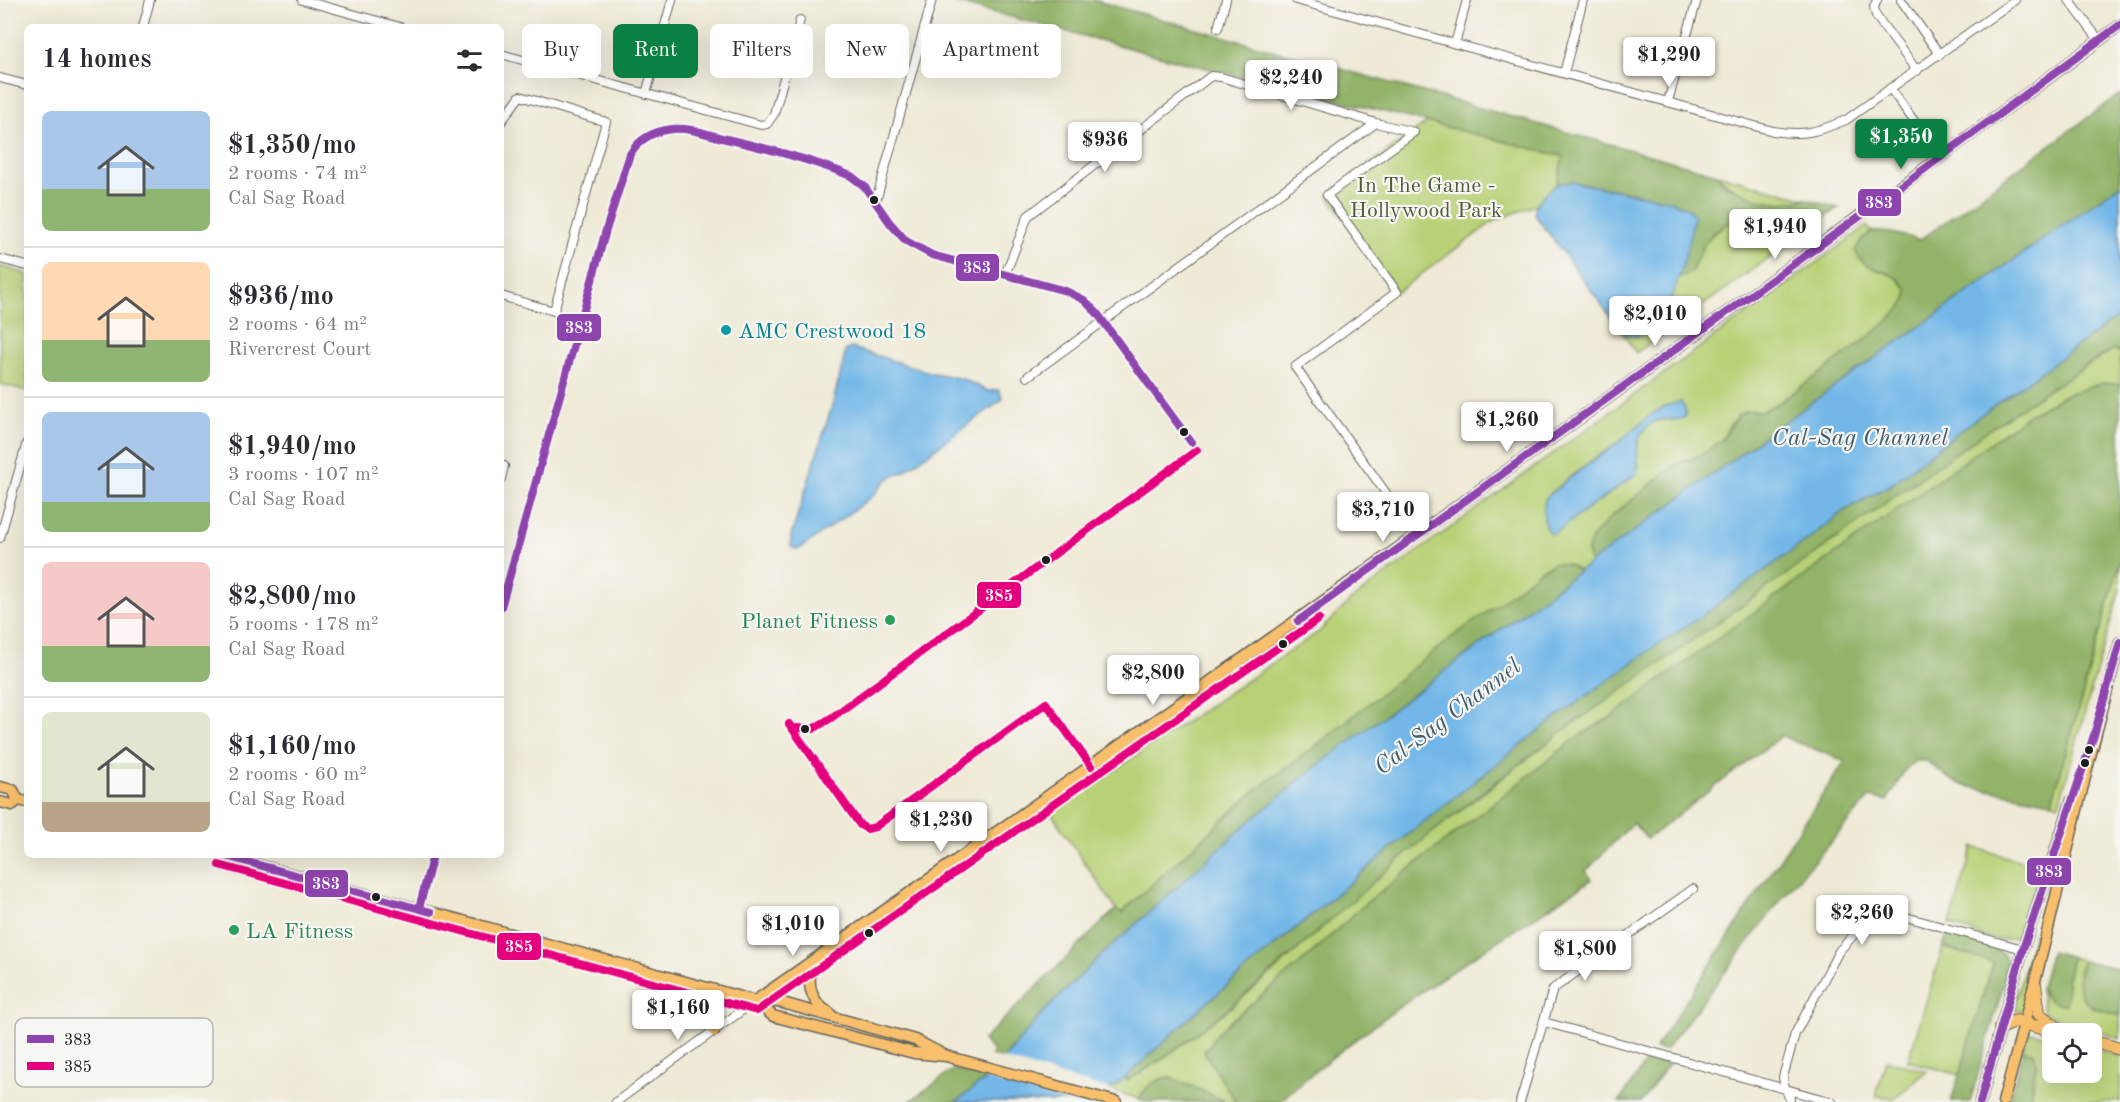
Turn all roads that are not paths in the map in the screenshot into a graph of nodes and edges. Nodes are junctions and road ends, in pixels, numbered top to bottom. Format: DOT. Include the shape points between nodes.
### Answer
graph roads {
  1 [pos="150,0"];
  2 [pos="302,0"];
  3 [pos="672,0"];
  4 [pos="932,0"];
  5 [pos="1226,0"];
  6 [pos="1296,0"];
  7 [pos="1467,0"];
  8 [pos="1583,0"];
  9 [pos="1697,0"];
  10 [pos="1877,0"];
  11 [pos="1901,0"];
  12 [pos="2015,0"];
  13 [pos="2069,0"];
  14 [pos="800,20"];
  15 [pos="144,24"];
  16 [pos="389,24"];
  17 [pos="2120,25"];
  18 [pos="1218,28"];
  19 [pos="2099,40"];
  20 [pos="1455,44"];
  21 [pos="504,55"];
  22 [pos="1940,55"];
  23 [pos="1917,71"];
  24 [pos="1564,73"];
  25 [pos="0,78"];
  26 [pos="24,84"];
  27 [pos="1890,88"];
  28 [pos="646,94"];
  29 [pos="1668,101"];
  30 [pos="504,118"];
  31 [pos="1376,123"];
  32 [pos="1941,158"];
  33 [pos="876,201"];
  34 [pos="0,259"];
  35 [pos="24,265"];
  36 [pos="1005,275"];
  37 [pos="504,297"];
  38 [pos="1027,377"];
  39 [pos="24,453"];
  40 [pos="1417,536"];
  41 [pos="0,538"];
  42 [pos="2120,642"];
  43 [pos="2094,735"];
  44 [pos="0,787"];
  45 [pos="22,801"];
  46 [pos="0,802"];
  47 [pos="233,858"];
  48 [pos="1693,889"];
  49 [pos="2023,950"];
  50 [pos="812,962"];
  51 [pos="689,982"];
  52 [pos="2035,985"];
  53 [pos="755,1001"];
  54 [pos="846,1020"];
  55 [pos="1544,1022"];
  56 [pos="2025,1023"];
  57 [pos="2050,1023"];
  58 [pos="2000,1028"];
  59 [pos="2042,1028"];
  60 [pos="714,1031"];
  61 [pos="2102,1044"];
  62 [pos="2120,1050"];
  63 [pos="946,1056"];
  64 [pos="1785,1088"];
  65 [pos="616,1102"];
  66 [pos="1116,1102"];
  67 [pos="1520,1102"];
  68 [pos="1789,1102"];
  69 [pos="1832,1102"];
  70 [pos="1980,1102"];
  71 [pos="2003,1102"];
  1 -- 15 [label="street"];
  2 -- 16 [label="street"];
  3 -- 28 [label="street"];
  4 -- 33 [label="street"];
  5 -- 18 [label="street"];
  6 -- 20 [label="street"];
  7 -- 20 [label="street"];
  8 -- 24 [label="street"];
  9 -- 29 [label="street"];
  10 -- 23 [label="street" via="1876,16"];
  11 -- 22 [label="street"];
  12 -- 22 [label="street"];
  13 -- 19 [label="street"];
  14 -- 28 [label="street" via="774,114 767,124"];
  17 -- 19 [label="main road"];
  19 -- 32 [label="main road"];
  20 -- 24 [label="street"];
  21 -- 28 [label="street"];
  22 -- 23 [label="street"];
  23 -- 27 [label="street"];
  24 -- 29 [label="street"];
  25 -- 26 [label="street"];
  27 -- 29 [label="street" via="1846,120 1816,132 1794,135"];
  27 -- 32 [label="street"];
  30 -- 37 [label="street" via="520,96 606,122 554,311"];
  31 -- 36 [label="street" via="1211,76 1028,216"];
  31 -- 38 [label="street"];
  31 -- 40 [label="street" via="1414,132 1327,195 1397,292 1295,367"];
  32 -- 40 [label="main road"];
  34 -- 35 [label="street"];
  39 -- 41 [label="street"];
  40 -- 50 [label="main road"];
  42 -- 43 [label="main road"];
  43 -- 49 [label="main road"];
  43 -- 52 [label="main road"];
  44 -- 45 [label="main road" via="13,790"];
  45 -- 46 [label="main road" via="12,805"];
  47 -- 51 [label="main road"];
  48 -- 55 [label="street" via="1553,989"];
  49 -- 58 [label="main road"];
  49 -- 64 [label="street" via="1902,916 1860,928 1839,951 1801,1020 1783,1077"];
  50 -- 53 [label="main road"];
  50 -- 54 [label="main road" via="808,977 814,999 826,1011"];
  51 -- 53 [label="main road"];
  51 -- 60 [label="main road" via="709,1000"];
  52 -- 56 [label="main road"];
  52 -- 57 [label="highway" via="2039,1014"];
  53 -- 54 [label="main road" via="779,1002"];
  53 -- 60 [label="street"];
  53 -- 63 [label="main road" via="773,1016 914,1053"];
  54 -- 63 [label="main road" via="915,1040"];
  55 -- 64 [label="street"];
  55 -- 67 [label="street"];
  56 -- 58 [label="highway" via="2016,1021"];
  56 -- 59 [label="highway"];
  56 -- 71 [label="main road"];
  58 -- 70 [label="main road"];
  60 -- 65 [label="street"];
  61 -- 62 [label="highway"];
  63 -- 66 [label="main road"];
  64 -- 68 [label="street"];
  64 -- 69 [label="street"];
}
